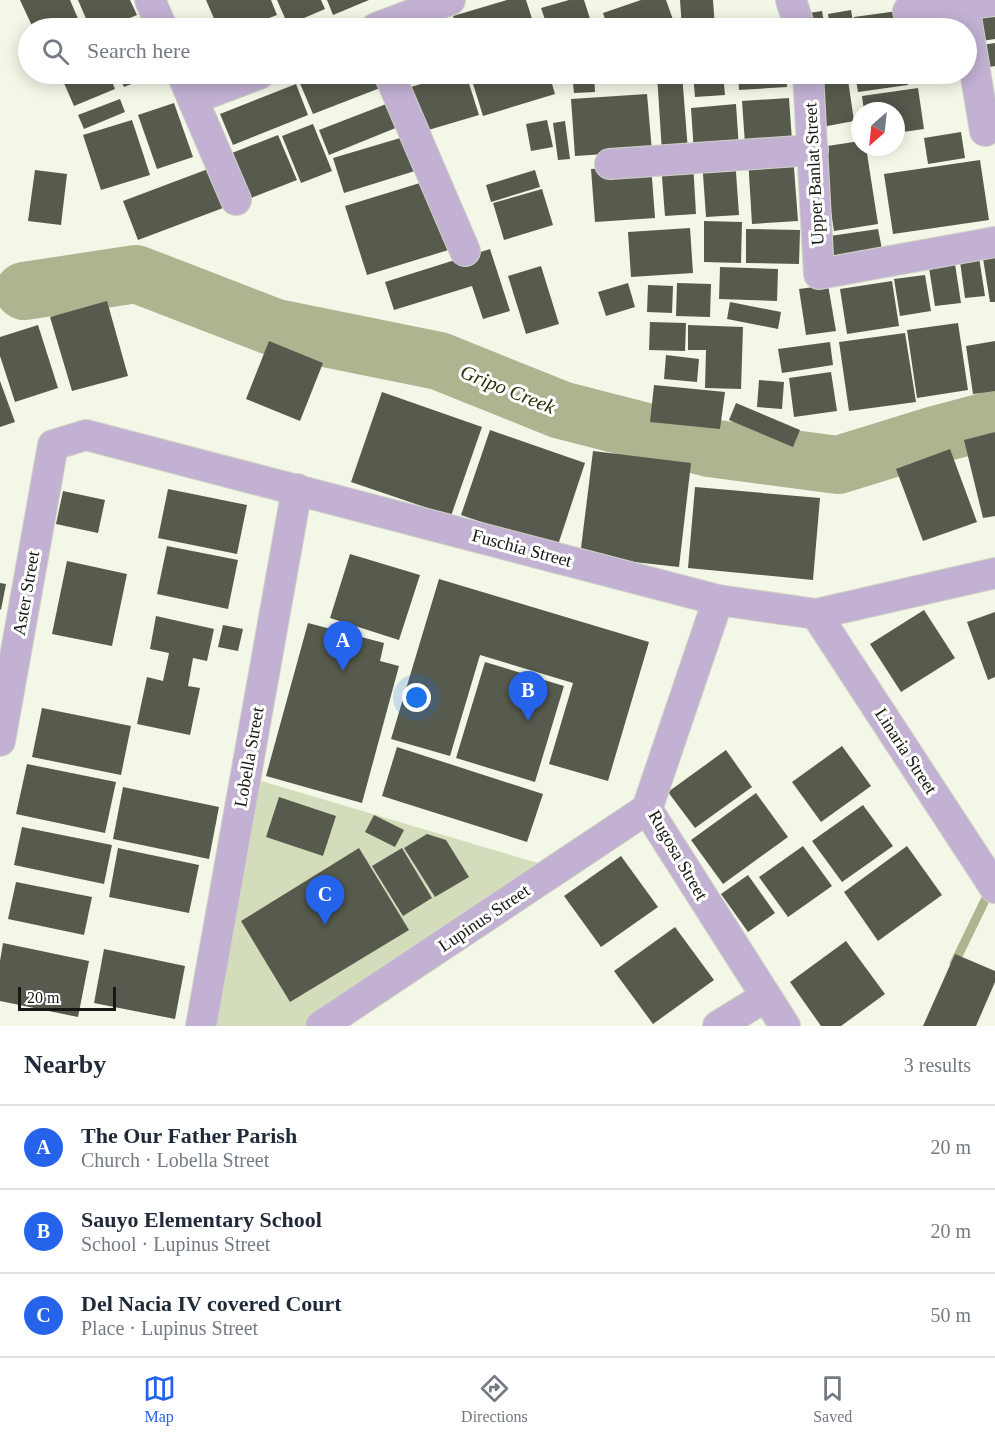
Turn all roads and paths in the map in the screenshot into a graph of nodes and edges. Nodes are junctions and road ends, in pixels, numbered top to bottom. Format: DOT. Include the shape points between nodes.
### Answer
graph roads {
  1 [pos="150,0"];
  2 [pos="450,0"];
  3 [pos="791,0"];
  4 [pos="995,1"];
  5 [pos="964,5"];
  6 [pos="414,6"];
  7 [pos="908,10"];
  8 [pos="158,18"];
  9 [pos="393,18"];
  10 [pos="797,18"];
  11 [pos="966,18"];
  12 [pos="977,83"];
  13 [pos="393,84"];
  14 [pos="809,84"];
  15 [pos="187,86"];
  16 [pos="985,131"];
  17 [pos="813,150"];
  18 [pos="610,164"];
  19 [pos="236,200"];
  20 [pos="995,242"];
  21 [pos="465,251"];
  22 [pos="53,445"];
  23 [pos="297,489"];
  24 [pos="995,573"];
  25 [pos="718,600"];
  26 [pos="816,614"];
  27 [pos="0,741"];
  28 [pos="647,809"];
  29 [pos="995,888"];
  30 [pos="765,997"];
  31 [pos="201,1026"];
  32 [pos="321,1026"];
  33 [pos="718,1026"];
  34 [pos="784,1026"];
  1 -- 8 [label="street"];
  2 -- 6 [label="street"];
  3 -- 10 [label="street"];
  4 -- 5 [label="street"];
  5 -- 7 [label="street"];
  5 -- 11 [label="street"];
  6 -- 9 [label="street"];
  12 -- 16 [label="street"];
  13 -- 21 [label="street"];
  14 -- 17 [label="street, Upper Banlat Street"];
  15 -- 19 [label="street"];
  17 -- 18 [label="street"];
  17 -- 20 [label="street, Upper Banlat Street" via="819,274"];
  22 -- 23 [label="street, Fuschia Street" via="86,435"];
  22 -- 27 [label="street, Aster Street"];
  23 -- 25 [label="street, Fuschia Street"];
  23 -- 31 [label="street, Lobella Street"];
  24 -- 26 [label="street, Fuschia Street"];
  25 -- 26 [label="street, Fuschia Street"];
  25 -- 28 [label="street, Rugosa Street"];
  26 -- 29 [label="street, Linaria Street"];
  28 -- 30 [label="street, Rugosa Street"];
  28 -- 32 [label="street, Lupinus Street"];
  30 -- 33 [label="street"];
  30 -- 34 [label="street, Rugosa Street"];
}
